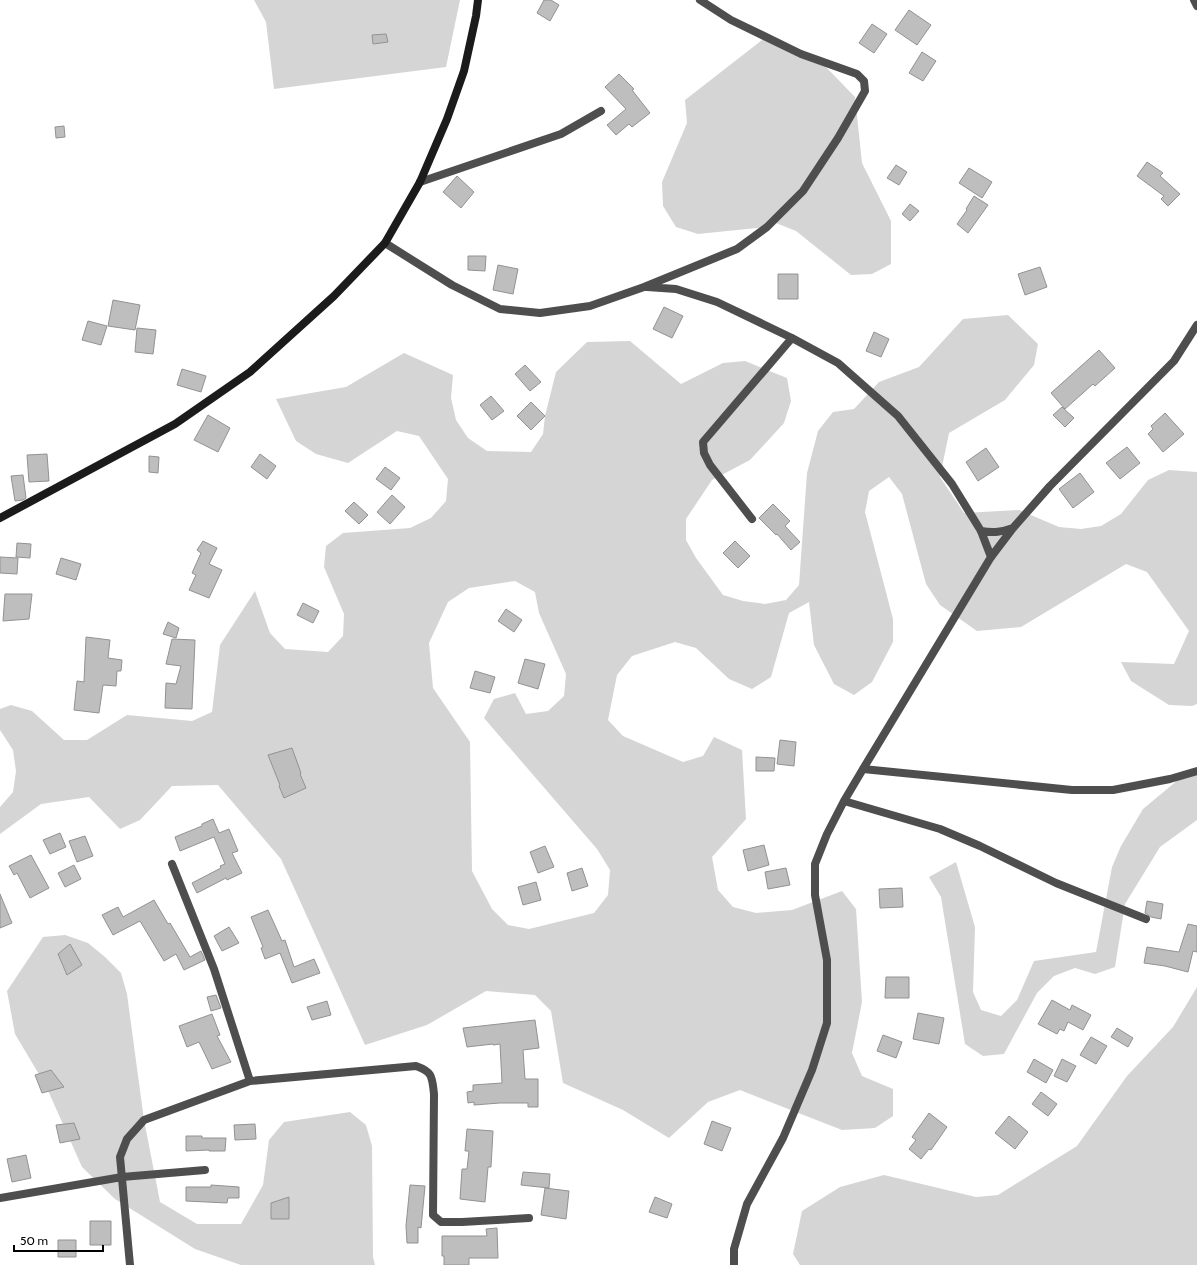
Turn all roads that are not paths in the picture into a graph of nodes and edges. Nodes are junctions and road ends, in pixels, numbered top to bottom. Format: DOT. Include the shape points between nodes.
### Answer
graph roads {
  1 [pos="478,0"];
  2 [pos="700,0"];
  3 [pos="1194,0"];
  4 [pos="1197,6"];
  5 [pos="601,111"];
  6 [pos="420,182"];
  7 [pos="385,243"];
  8 [pos="644,287"];
  9 [pos="1197,325"];
  10 [pos="792,338"];
  11 [pos="0,518"];
  12 [pos="752,519"];
  13 [pos="1014,528"];
  14 [pos="981,530"];
  15 [pos="991,557"];
  16 [pos="863,769"];
  17 [pos="1197,771"];
  18 [pos="844,801"];
  19 [pos="172,864"];
  20 [pos="1146,920"];
  21 [pos="250,1081"];
  22 [pos="205,1170"];
  23 [pos="122,1177"];
  24 [pos="0,1198"];
  25 [pos="529,1218"];
  26 [pos="130,1265"];
  27 [pos="734,1265"];
  1 -- 6 [label="street" via="464,71"];
  2 -- 8 [label="street" via="731,20 801,54 857,74 864,81 865,91 803,191 767,227 738,249"];
  3 -- 4 [label="street"];
  5 -- 6 [label="street" via="561,134"];
  6 -- 7 [label="street"];
  7 -- 8 [label="street" via="452,285 500,309 540,313 590,306"];
  7 -- 11 [label="street" via="334,296 250,372 175,424"];
  8 -- 10 [label="street" via="676,289 717,302"];
  9 -- 13 [label="street" via="1174,361 1050,486"];
  10 -- 12 [label="street" via="703,442 710,465"];
  10 -- 14 [label="street" via="838,363 898,416 952,484"];
  13 -- 14 [label="street" via="993,533"];
  13 -- 15 [label="street"];
  14 -- 15 [label="street"];
  15 -- 16 [label="street"];
  16 -- 17 [label="street" via="1072,790 1113,790"];
  16 -- 18 [label="street"];
  18 -- 20 [label="street" via="940,829 1056,883"];
  18 -- 27 [label="street" via="815,864 815,895 827,960 827,1023 812,1070 783,1138 747,1204 734,1249"];
  19 -- 21 [label="street" via="214,969"];
  21 -- 23 [label="street" via="144,1120 127,1139 120,1157"];
  21 -- 25 [label="street" via="416,1066 426,1070 432,1078 434,1094 433,1215 441,1222"];
  22 -- 23 [label="street"];
  23 -- 24 [label="street"];
  23 -- 26 [label="street"];
}
